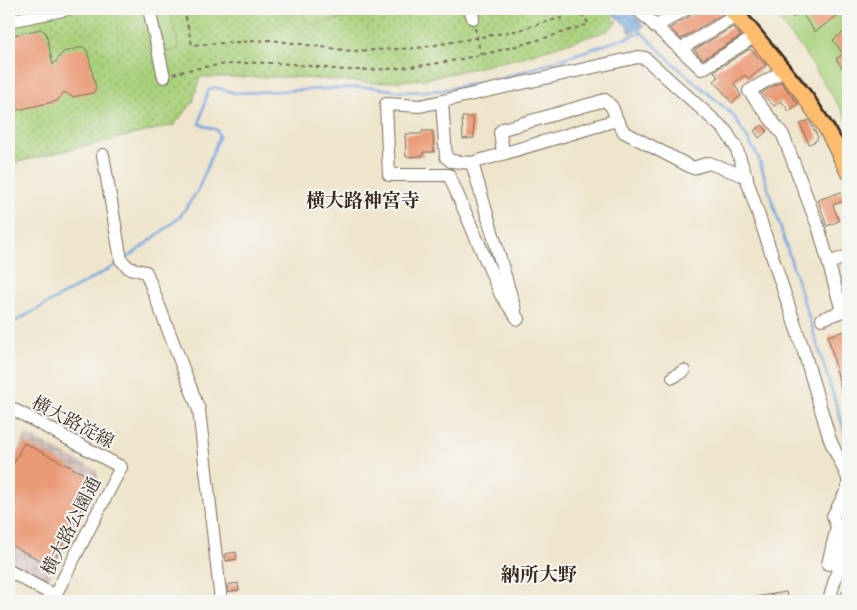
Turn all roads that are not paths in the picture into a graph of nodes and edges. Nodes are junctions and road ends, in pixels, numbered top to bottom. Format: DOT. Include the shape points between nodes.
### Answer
graph roads {
  1 [pos="68,9"];
  2 [pos="149,9"];
  3 [pos="638,9"];
  4 [pos="686,9"];
  5 [pos="734,12"];
  6 [pos="9,21"];
  7 [pos="655,27"];
  8 [pos="754,37"];
  9 [pos="680,49"];
  10 [pos="783,71"];
  11 [pos="164,77"];
  12 [pos="442,102"];
  13 [pos="618,120"];
  14 [pos="504,154"];
  15 [pos="103,156"];
  16 [pos="472,163"];
  17 [pos="848,171"];
  18 [pos="748,177"];
  19 [pos="848,256"];
  20 [pos="829,263"];
  21 [pos="845,310"];
  22 [pos="822,319"];
  23 [pos="9,407"];
  24 [pos="121,467"];
  25 [pos="848,479"];
  26 [pos="848,532"];
  27 [pos="828,564"];
  28 [pos="9,571"];
  29 [pos="848,595"];
  30 [pos="54,598"];
  31 [pos="221,601"];
  32 [pos="829,601"];
  33 [pos="846,601"];
  1 -- 6 [label="street"];
  2 -- 11 [label="street"];
  3 -- 7 [label="street"];
  4 -- 7 [label="street"];
  5 -- 8 [label="main road"];
  5 -- 9 [label="street"];
  7 -- 9 [label="street"];
  8 -- 9 [label="street" via="702,69"];
  8 -- 10 [label="main road"];
  10 -- 17 [label="main road" via="827,128"];
  10 -- 20 [label="street" via="749,91 783,135"];
  12 -- 16 [label="street" via="446,157 451,161"];
  12 -- 16 [label="street" via="420,106 386,104 389,175 449,175 501,295 518,319"];
  12 -- 18 [label="street" via="645,58 725,130"];
  13 -- 14 [label="street"];
  13 -- 14 [label="street" via="605,100 503,129 500,138"];
  13 -- 18 [label="street" via="624,132 693,168 709,163"];
  14 -- 16 [label="street"];
  15 -- 31 [label="street" via="122,262 129,268 146,272 199,410"];
  18 -- 25 [label="street" via="830,440"];
  19 -- 20 [label="street"];
  20 -- 21 [label="street"];
  21 -- 22 [label="street"];
  23 -- 24 [label="street, 横大路淀線"];
  24 -- 30 [label="street, 横大路公園通"];
  25 -- 27 [label="street" via="848,488 833,516 837,527"];
  26 -- 32 [label="street"];
  28 -- 30 [label="street"];
  29 -- 33 [label="street"];
}
